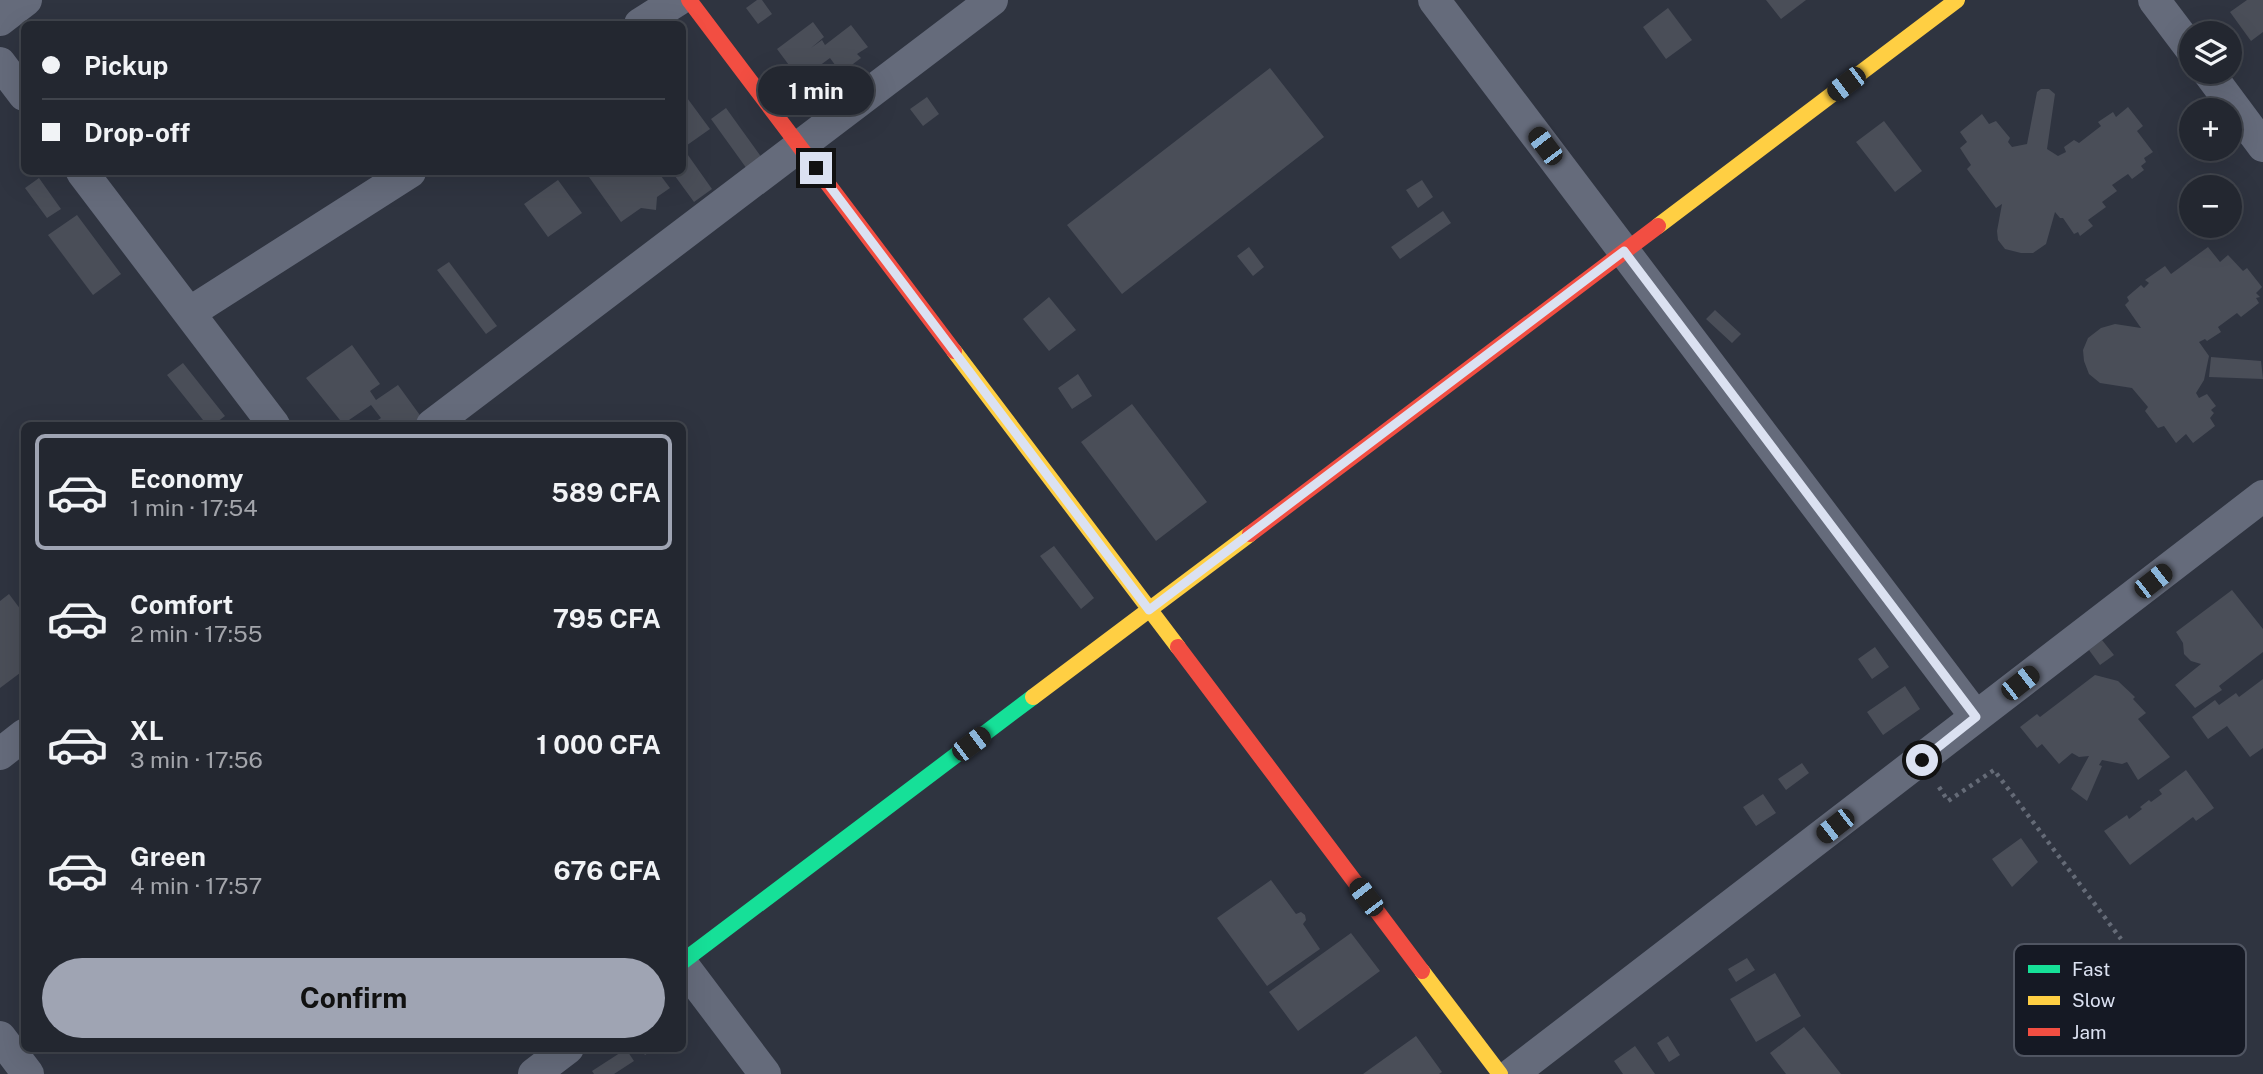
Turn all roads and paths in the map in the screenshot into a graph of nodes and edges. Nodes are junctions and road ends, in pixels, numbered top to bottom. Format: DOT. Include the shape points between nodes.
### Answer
graph roads {
  1 [pos="26,0"];
  2 [pos="678,0"];
  3 [pos="689,0"];
  4 [pos="992,0"];
  5 [pos="1434,0"];
  6 [pos="1957,0"];
  7 [pos="2154,0"];
  8 [pos="0,20"];
  9 [pos="645,21"];
  10 [pos="2179,33"];
  11 [pos="0,63"];
  12 [pos="2217,84"];
  13 [pos="21,91"];
  14 [pos="799,146"];
  15 [pos="2263,146"];
  16 [pos="84,175"];
  17 [pos="405,175"];
  18 [pos="1624,251"];
  19 [pos="189,313"];
  20 [pos="272,422"];
  21 [pos="436,422"];
  22 [pos="2263,496"];
  23 [pos="1149,610"];
  24 [pos="1976,717"];
  25 [pos="21,737"];
  26 [pos="0,754"];
  27 [pos="1922,760"];
  28 [pos="2120,939"];
  29 [pos="686,960"];
  30 [pos="686,968"];
  31 [pos="0,1037"];
  32 [pos="563,1052"];
  33 [pos="28,1074"];
  34 [pos="534,1074"];
  35 [pos="765,1074"];
  36 [pos="1500,1074"];
  37 [pos="1512,1074"];
  1 -- 8 [label="street"];
  2 -- 9 [label="street"];
  3 -- 14 [label="street"];
  4 -- 14 [label="street"];
  5 -- 18 [label="street"];
  6 -- 18 [label="street"];
  7 -- 10 [label="street"];
  11 -- 13 [label="street"];
  12 -- 15 [label="street"];
  14 -- 21 [label="street"];
  14 -- 23 [label="street"];
  16 -- 19 [label="street"];
  17 -- 19 [label="street"];
  18 -- 23 [label="street"];
  18 -- 24 [label="street"];
  19 -- 20 [label="street"];
  22 -- 24 [label="street"];
  23 -- 29 [label="street"];
  23 -- 36 [label="street"];
  24 -- 27 [label="street"];
  25 -- 26 [label="street"];
  27 -- 28 [label="path" via="1948,801 1994,770"];
  27 -- 37 [label="street"];
  30 -- 35 [label="street"];
  31 -- 33 [label="street"];
  32 -- 34 [label="street"];
}
